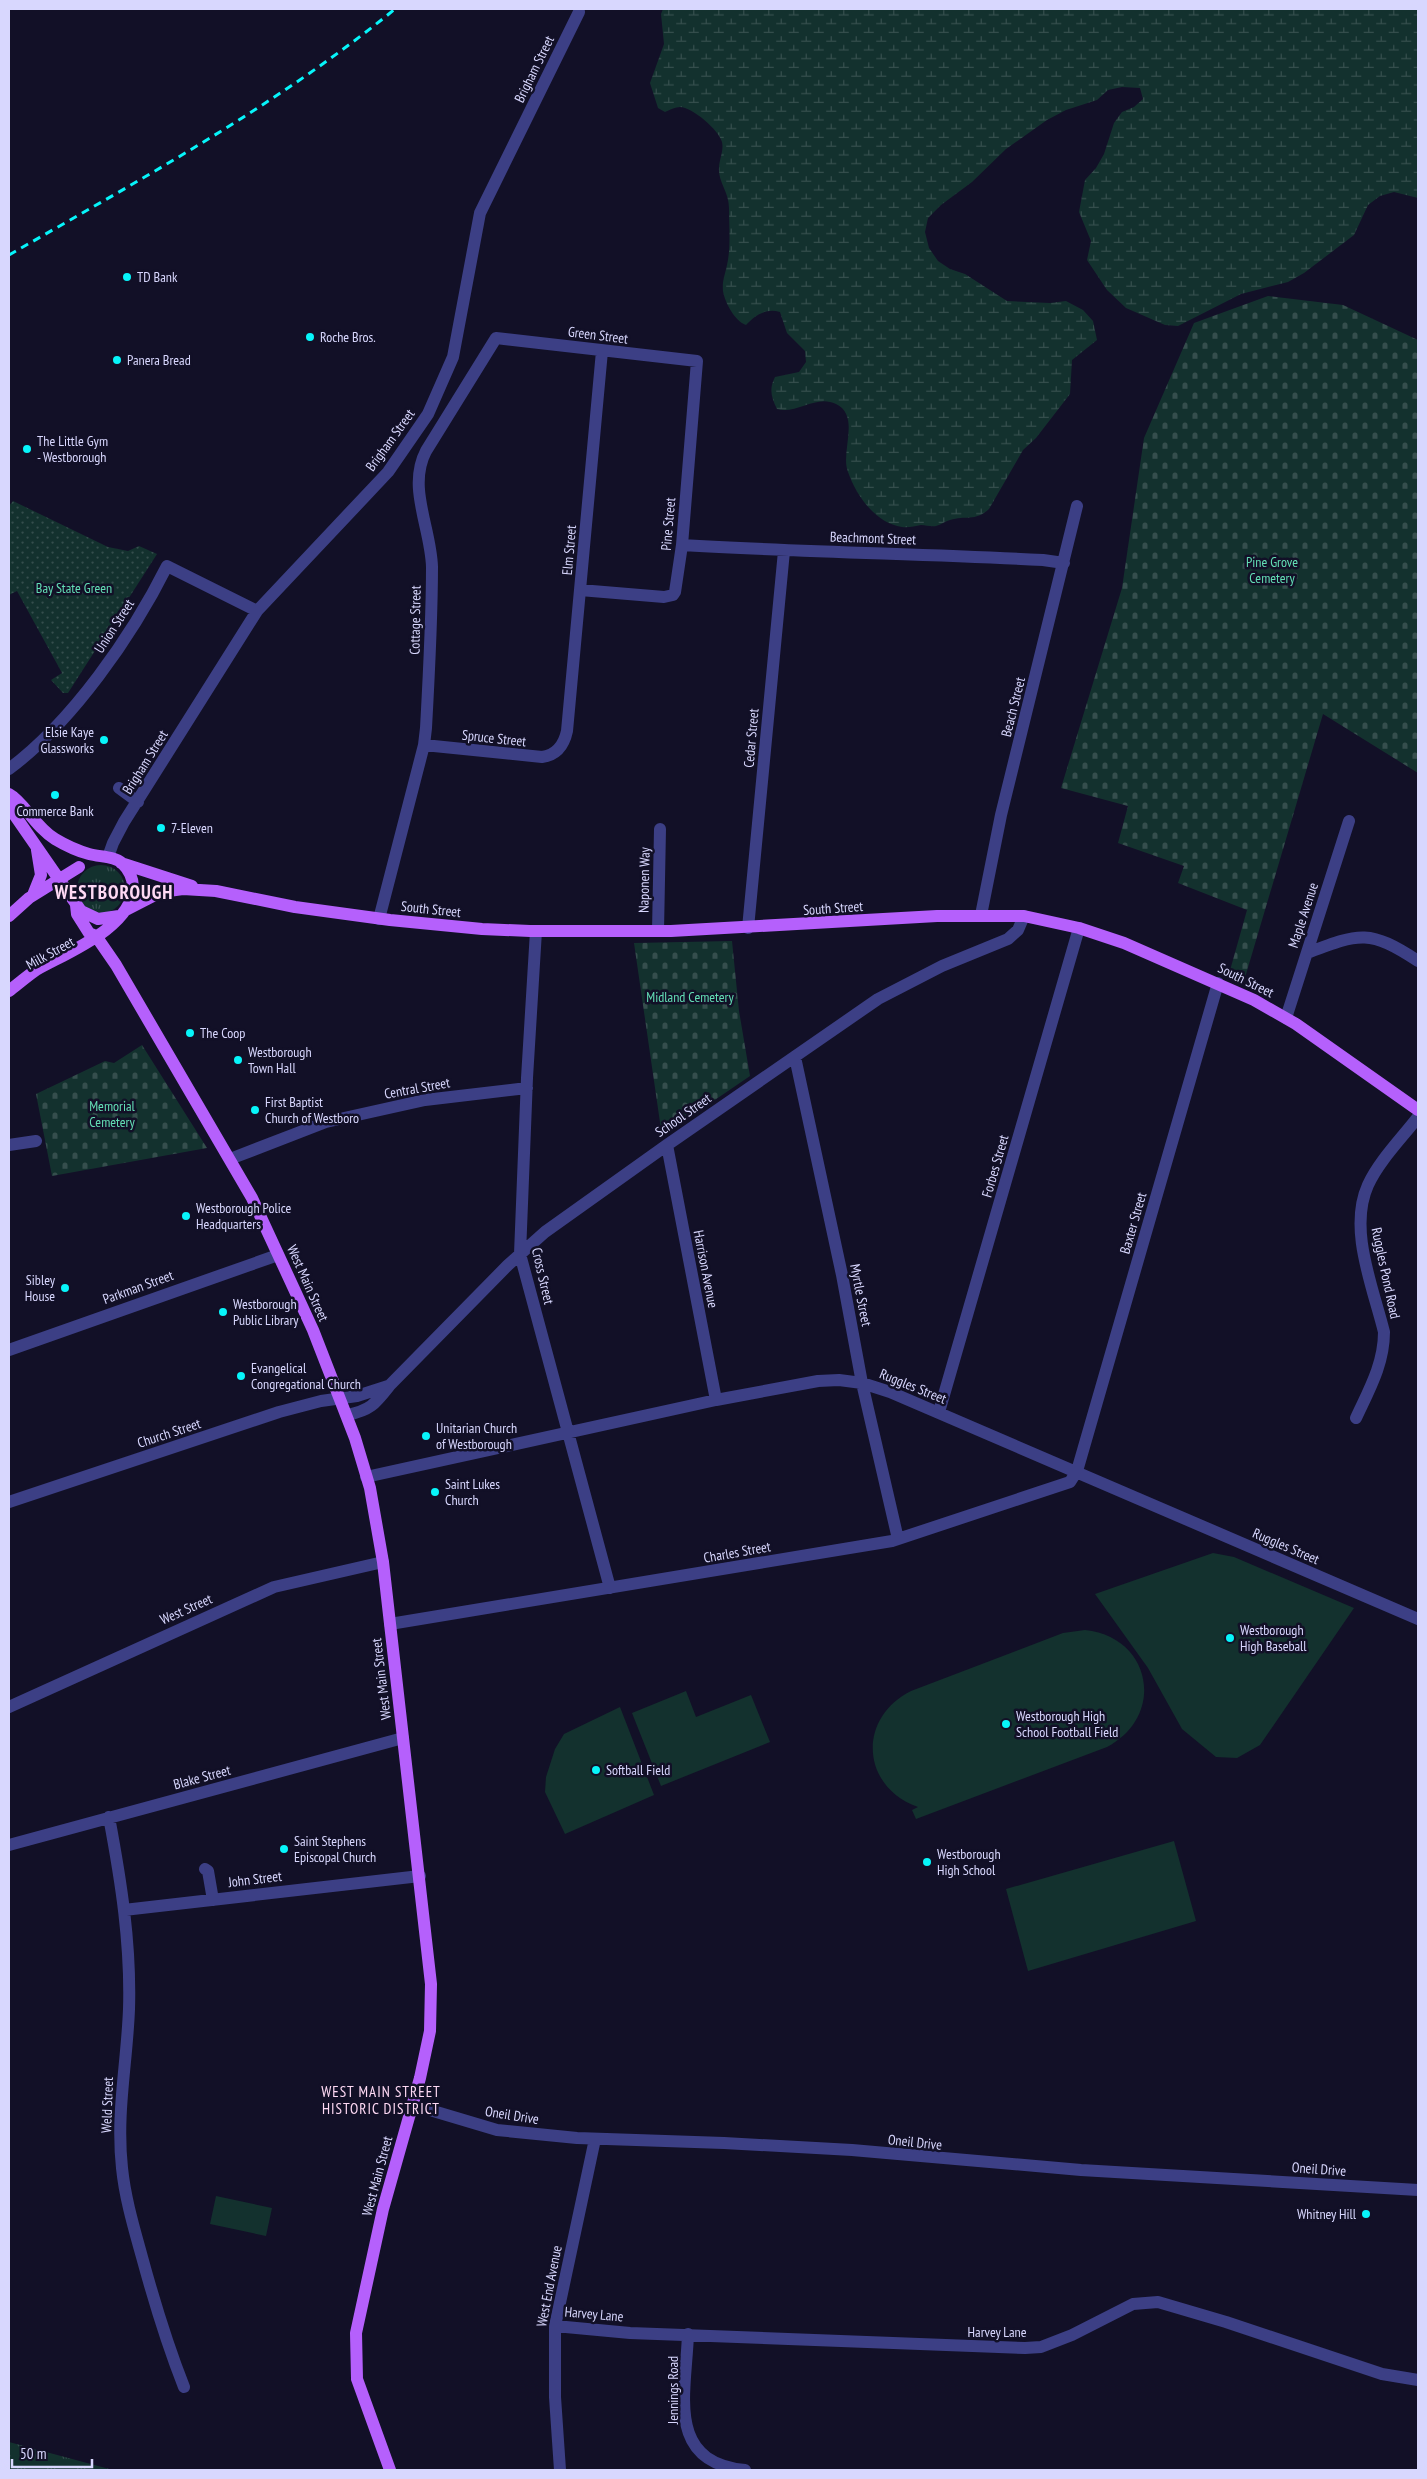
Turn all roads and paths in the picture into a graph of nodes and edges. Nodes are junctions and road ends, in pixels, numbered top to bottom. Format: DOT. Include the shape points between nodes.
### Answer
graph roads {
  1 [pos="579,12"];
  2 [pos="496,338"];
  3 [pos="602,351"];
  4 [pos="697,361"];
  5 [pos="1077,506"];
  6 [pos="682,545"];
  7 [pos="784,551"];
  8 [pos="1064,563"];
  9 [pos="580,590"];
  10 [pos="257,611"];
  11 [pos="424,745"];
  12 [pos="559,749"];
  13 [pos="9,768"];
  14 [pos="118,788"];
  15 [pos="9,794"];
  16 [pos="138,802"];
  17 [pos="9,807"];
  18 [pos="1349,821"];
  19 [pos="660,829"];
  20 [pos="38,850"];
  21 [pos="104,857"];
  22 [pos="121,863"];
  23 [pos="79,867"];
  24 [pos="58,878"];
  25 [pos="204,890"];
  26 [pos="32,896"];
  27 [pos="74,903"];
  28 [pos="11,913"];
  29 [pos="123,914"];
  30 [pos="981,915"];
  31 [pos="1024,916"];
  32 [pos="379,919"];
  33 [pos="748,928"];
  34 [pos="1079,928"];
  35 [pos="536,931"];
  36 [pos="658,931"];
  37 [pos="98,939"];
  38 [pos="1307,953"];
  39 [pos="1418,961"];
  40 [pos="1218,983"];
  41 [pos="11,989"];
  42 [pos="1286,1018"];
  43 [pos="794,1057"];
  44 [pos="527,1088"];
  45 [pos="1418,1110"];
  46 [pos="1418,1117"];
  47 [pos="36,1141"];
  48 [pos="9,1145"];
  49 [pos="667,1145"];
  50 [pos="230,1159"];
  51 [pos="520,1254"];
  52 [pos="278,1255"];
  53 [pos="9,1350"];
  54 [pos="862,1383"];
  55 [pos="390,1385"];
  56 [pos="340,1398"];
  57 [pos="716,1400"];
  58 [pos="939,1412"];
  59 [pos="347,1415"];
  60 [pos="1356,1418"];
  61 [pos="568,1434"];
  62 [pos="1077,1471"];
  63 [pos="366,1477"];
  64 [pos="9,1502"];
  65 [pos="898,1539"];
  66 [pos="383,1562"];
  67 [pos="610,1588"];
  68 [pos="1418,1619"];
  69 [pos="390,1624"];
  70 [pos="9,1707"];
  71 [pos="403,1738"];
  72 [pos="110,1817"];
  73 [pos="9,1845"];
  74 [pos="204,1869"];
  75 [pos="420,1876"];
  76 [pos="213,1900"];
  77 [pos="124,1910"];
  78 [pos="413,2104"];
  79 [pos="595,2139"];
  80 [pos="1418,2190"];
  81 [pos="555,2326"];
  82 [pos="688,2334"];
  83 [pos="1418,2380"];
  84 [pos="184,2387"];
  85 [pos="390,2470"];
  86 [pos="560,2470"];
  87 [pos="745,2470"];
  1 -- 10 [label="street, Brigham Street" via="480,213 453,357 428,414 388,472"];
  2 -- 3 [label="street, Green Street"];
  2 -- 11 [label="street, Cottage Street" via="426,451 418,471 432,566"];
  3 -- 4 [label="street, Green Street"];
  3 -- 9 [label="street, Elm Street"];
  4 -- 6 [label="street, Pine Street"];
  5 -- 8 [label="street, Beach Street"];
  6 -- 7 [label="street, Beachmont Street"];
  6 -- 9 [label="street, Pine Street" via="677,588 672,595"];
  7 -- 8 [label="street, Beachmont Street" via="902,553"];
  7 -- 33 [label="street, Cedar Street"];
  8 -- 30 [label="street, Beach Street" via="1003,808"];
  9 -- 12 [label="street, Elm Street" via="567,731"];
  10 -- 13 [label="street, Union Street" via="167,566 131,629 86,691 38,744"];
  10 -- 16 [label="street, Brigham Street"];
  11 -- 12 [label="street, Spruce Street" via="536,757 551,755"];
  11 -- 32 [label="street, Cottage Street"];
  14 -- 16 [label="street"];
  15 -- 21 [label="main road" via="37,826 61,843"];
  16 -- 21 [label="street, Brigham Street"];
  17 -- 20 [label="main road"];
  18 -- 38 [label="street, Maple Avenue"];
  19 -- 36 [label="street, Naponen Way"];
  20 -- 24 [label="main road"];
  20 -- 26 [label="main road" via="41,874"];
  21 -- 22 [label="main road"];
  21 -- 23 [label="main road"];
  22 -- 25 [label="main road, South Street"];
  22 -- 29 [label="main road" via="132,881 132,896"];
  23 -- 24 [label="main road"];
  23 -- 27 [label="main road" via="70,882"];
  24 -- 26 [label="main road"];
  24 -- 27 [label="main road"];
  25 -- 29 [label="main road, South Street" via="168,890"];
  25 -- 32 [label="main road, South Street"];
  26 -- 28 [label="main road"];
  27 -- 29 [label="main road" via="94,919 104,920"];
  27 -- 37 [label="main road, West Main Street" via="89,933"];
  29 -- 37 [label="main road, Milk Street"];
  30 -- 31 [label="main road, South Street"];
  30 -- 33 [label="main road, South Street"];
  31 -- 34 [label="main road, South Street"];
  31 -- 43 [label="street, School Street" via="1018,930 1008,939 898,987"];
  32 -- 35 [label="main road, South Street"];
  33 -- 36 [label="main road, South Street"];
  34 -- 40 [label="main road, South Street" via="1124,943"];
  34 -- 58 [label="street, Forbes Street"];
  35 -- 36 [label="main road, South Street"];
  35 -- 44 [label="street, Cross Street"];
  37 -- 41 [label="main road, Milk Street" via="36,971"];
  37 -- 50 [label="main road, West Main Street"];
  38 -- 39 [label="street" via="1349,937 1368,936 1383,940"];
  38 -- 42 [label="street, Maple Avenue"];
  40 -- 42 [label="main road, South Street"];
  40 -- 62 [label="street, Baxter Street"];
  42 -- 45 [label="main road, South Street"];
  43 -- 49 [label="street, School Street"];
  43 -- 54 [label="street, Myrtle Street"];
  44 -- 50 [label="street, Central Street" via="425,1100 326,1122"];
  44 -- 51 [label="street, Cross Street"];
  46 -- 60 [label="street, Ruggles Pond Road" via="1376,1171 1361,1208 1360,1238 1384,1332 1384,1344 1379,1368"];
  47 -- 48 [label="street"];
  49 -- 51 [label="street, School Street" via="545,1232"];
  49 -- 57 [label="street, Harrison Avenue"];
  50 -- 52 [label="main road, West Main Street"];
  51 -- 55 [label="street, School Street"];
  51 -- 61 [label="street, Cross Street"];
  52 -- 53 [label="street, Parkman Street"];
  52 -- 56 [label="main road, West Main Street"];
  54 -- 57 [label="street, Ruggles Street" via="818,1381"];
  54 -- 58 [label="street, Ruggles Street"];
  54 -- 65 [label="street, Myrtle Street"];
  55 -- 56 [label="street, School Street"];
  55 -- 59 [label="street, School Street" via="374,1405 363,1412"];
  56 -- 59 [label="main road, West Main Street"];
  56 -- 64 [label="street, Church Street" via="279,1412"];
  57 -- 61 [label="street, Ruggles Street"];
  58 -- 62 [label="street, Ruggles Street"];
  59 -- 63 [label="main road, West Main Street"];
  61 -- 63 [label="street, Ruggles Street"];
  61 -- 67 [label="street, Cross Street"];
  62 -- 65 [label="street, Charles Street" via="1070,1482"];
  62 -- 68 [label="street, Ruggles Street"];
  63 -- 66 [label="main road, West Main Street"];
  65 -- 67 [label="street, Charles Street"];
  66 -- 69 [label="main road, West Main Street"];
  66 -- 70 [label="street, West Street" via="274,1587"];
  67 -- 69 [label="street, Charles Street"];
  69 -- 71 [label="main road, West Main Street"];
  71 -- 72 [label="street, Blake Street"];
  71 -- 75 [label="main road, West Main Street"];
  72 -- 73 [label="street, Blake Street"];
  72 -- 77 [label="street, Weld Street"];
  74 -- 76 [label="street" via="208,1871"];
  75 -- 76 [label="street, John Street"];
  75 -- 78 [label="main road, West Main Street" via="432,2007"];
  76 -- 77 [label="street, John Street"];
  77 -- 84 [label="street, Weld Street" via="129,2010 121,2085 122,2169 152,2296"];
  78 -- 79 [label="street, Oneil Drive" via="497,2130"];
  78 -- 85 [label="main road, West Main Street" via="382,2209 354,2348 361,2392"];
  79 -- 80 [label="street, Oneil Drive" via="724,2142 1081,2170"];
  79 -- 81 [label="street, West End Avenue"];
  81 -- 82 [label="street, Harvey Lane"];
  81 -- 86 [label="street, West End Avenue"];
  82 -- 83 [label="street, Harvey Lane" via="980,2348 1041,2347 1133,2304 1158,2302 1382,2374"];
  82 -- 87 [label="street, Jennings Road" via="684,2418 689,2438 702,2456 713,2463"];
}
